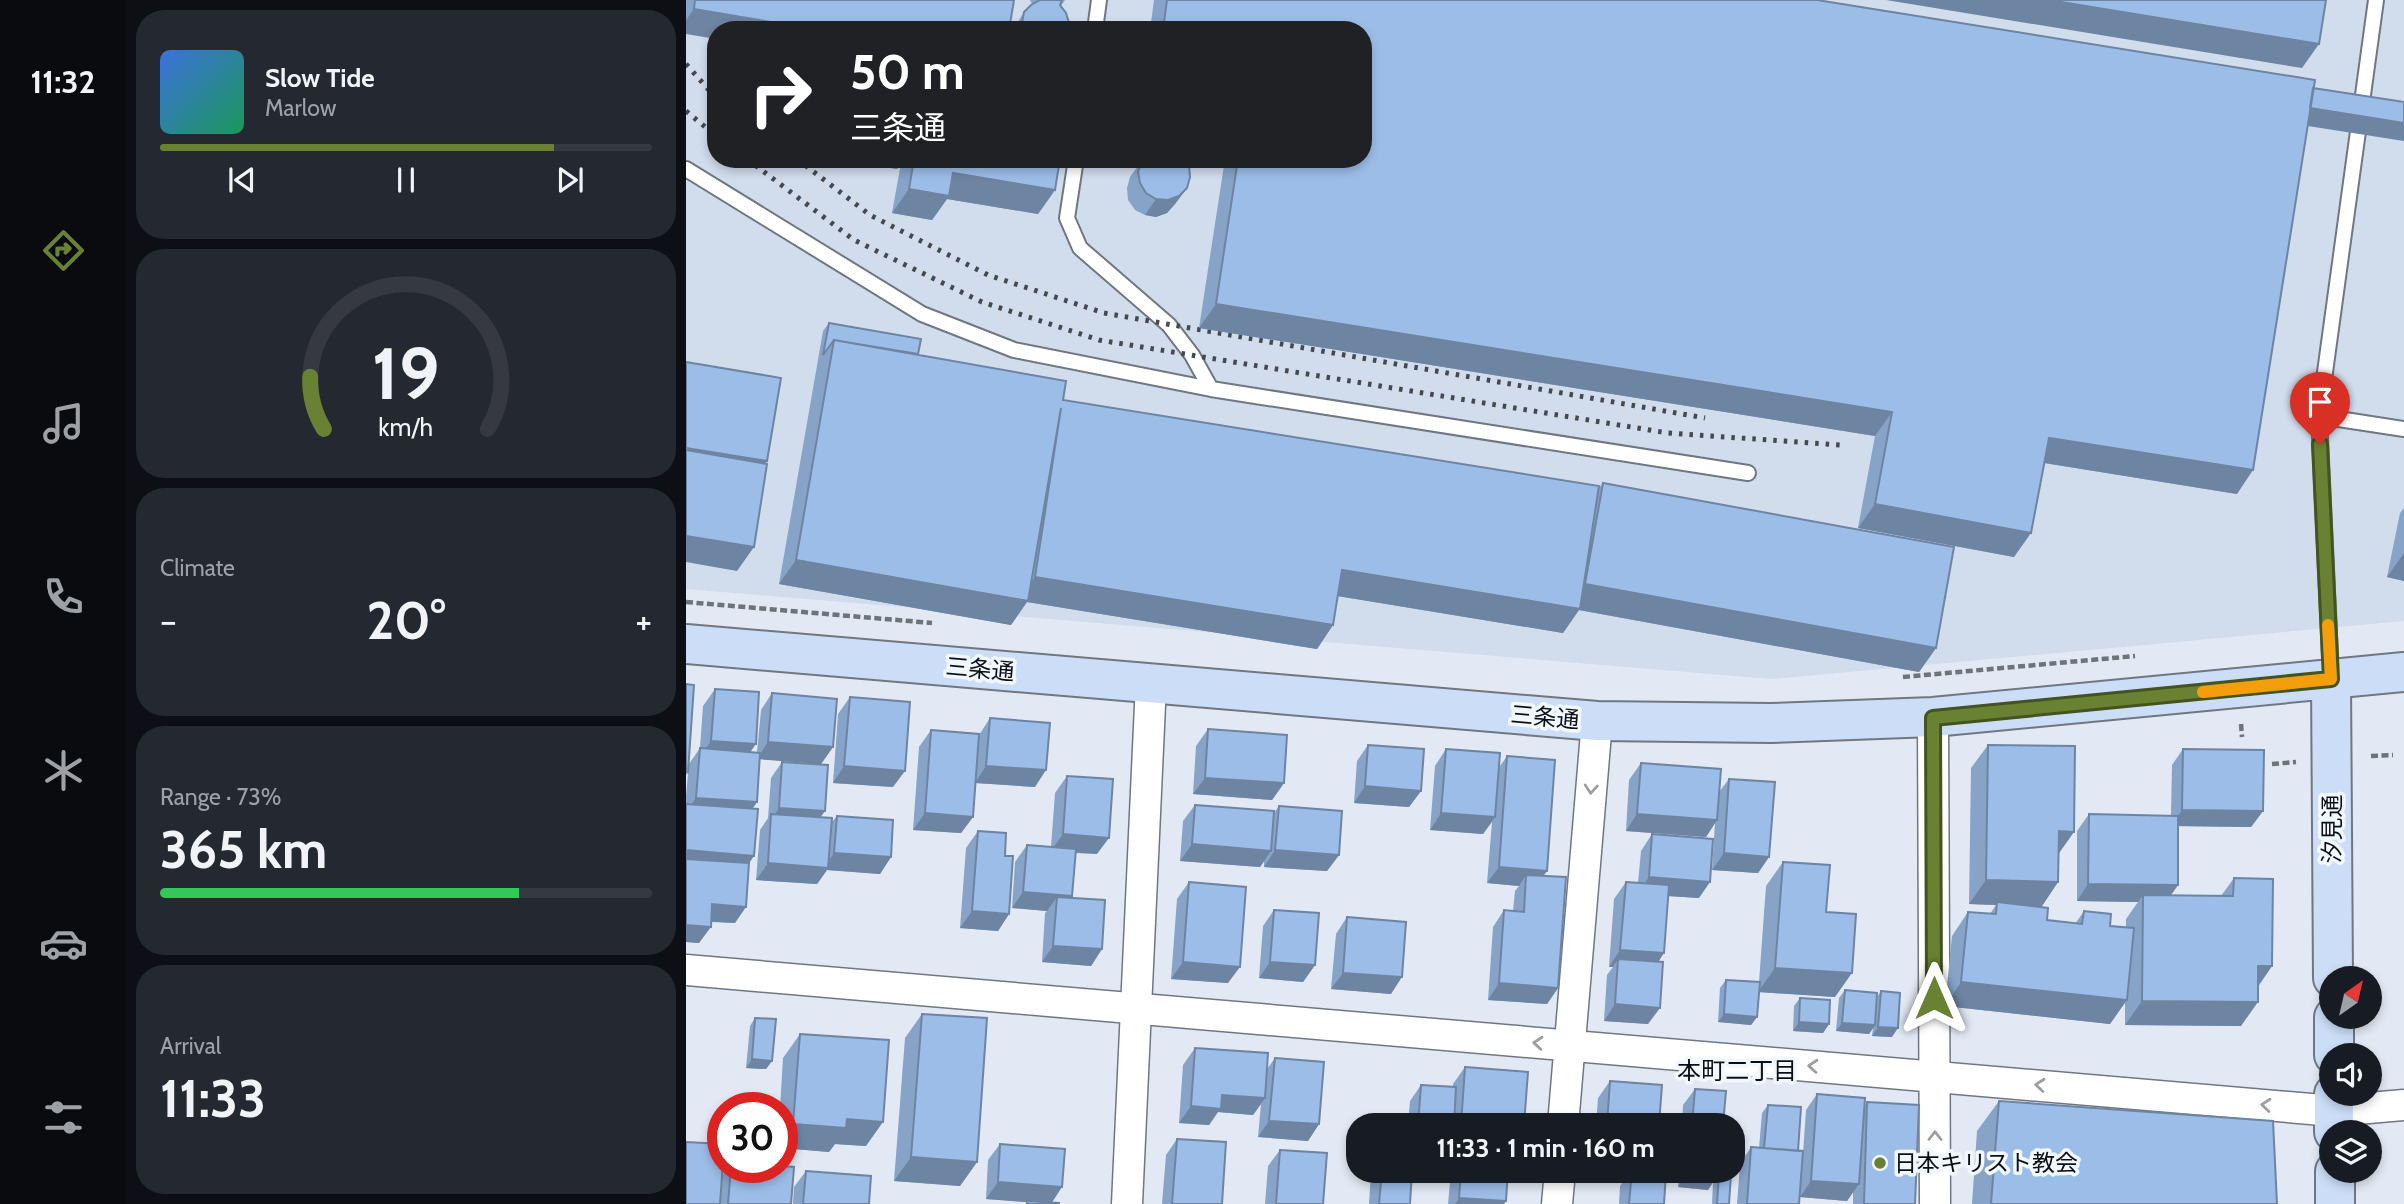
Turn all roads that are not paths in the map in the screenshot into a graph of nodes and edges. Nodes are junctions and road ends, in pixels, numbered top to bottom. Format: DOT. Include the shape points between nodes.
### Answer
graph roads {
  1 [pos="1099,0"];
  2 [pos="2376,0"];
  3 [pos="1096,21"];
  4 [pos="1075,168"];
  5 [pos="686,169"];
  6 [pos="1211,389"];
  7 [pos="2319,416"];
  8 [pos="2404,429"];
  9 [pos="1748,473"];
  10 [pos="686,644"];
  11 [pos="2404,672"];
  12 [pos="2331,679"];
  13 [pos="1152,683"];
  14 [pos="1933,718"];
  15 [pos="1597,721"];
  16 [pos="2333,966"];
  17 [pos="686,970"];
  18 [pos="1136,1009"];
  19 [pos="1570,1045"];
  20 [pos="1935,1076"];
  21 [pos="2404,1105"];
  22 [pos="2334,1112"];
  23 [pos="1564,1113"];
  24 [pos="1559,1183"];
  25 [pos="2335,1183"];
  26 [pos="1127,1204"];
  27 [pos="1557,1204"];
  28 [pos="1935,1204"];
  29 [pos="2335,1204"];
  1 -- 3 [label="lane"];
  2 -- 7 [label="lane"];
  4 -- 6 [label="lane" via="1067,218 1080,248 1169,325"];
  5 -- 6 [label="lane" via="922,314 1014,350"];
  6 -- 9 [label="lane"];
  7 -- 8 [label="lane"];
  7 -- 12 [label="lane"];
  10 -- 13 [label="street, 三条通"];
  11 -- 12 [label="street, 三条通"];
  12 -- 14 [label="street, 三条通"];
  12 -- 16 [label="street, 汐見通"];
  13 -- 15 [label="street, 三条通"];
  13 -- 18 [label="street"];
  14 -- 15 [label="street, 三条通" via="1771,723"];
  14 -- 20 [label="street"];
  15 -- 19 [label="street, one-way"];
  17 -- 18 [label="street"];
  19 -- 18 [label="street, one-way"];
  18 -- 26 [label="street"];
  20 -- 19 [label="street, one-way"];
  19 -- 23 [label="street"];
  22 -- 20 [label="street, one-way"];
  28 -- 20 [label="street, one-way"];
  21 -- 22 [label="street"];
  24 -- 27 [label="street"];
  25 -- 29 [label="street"];
}
